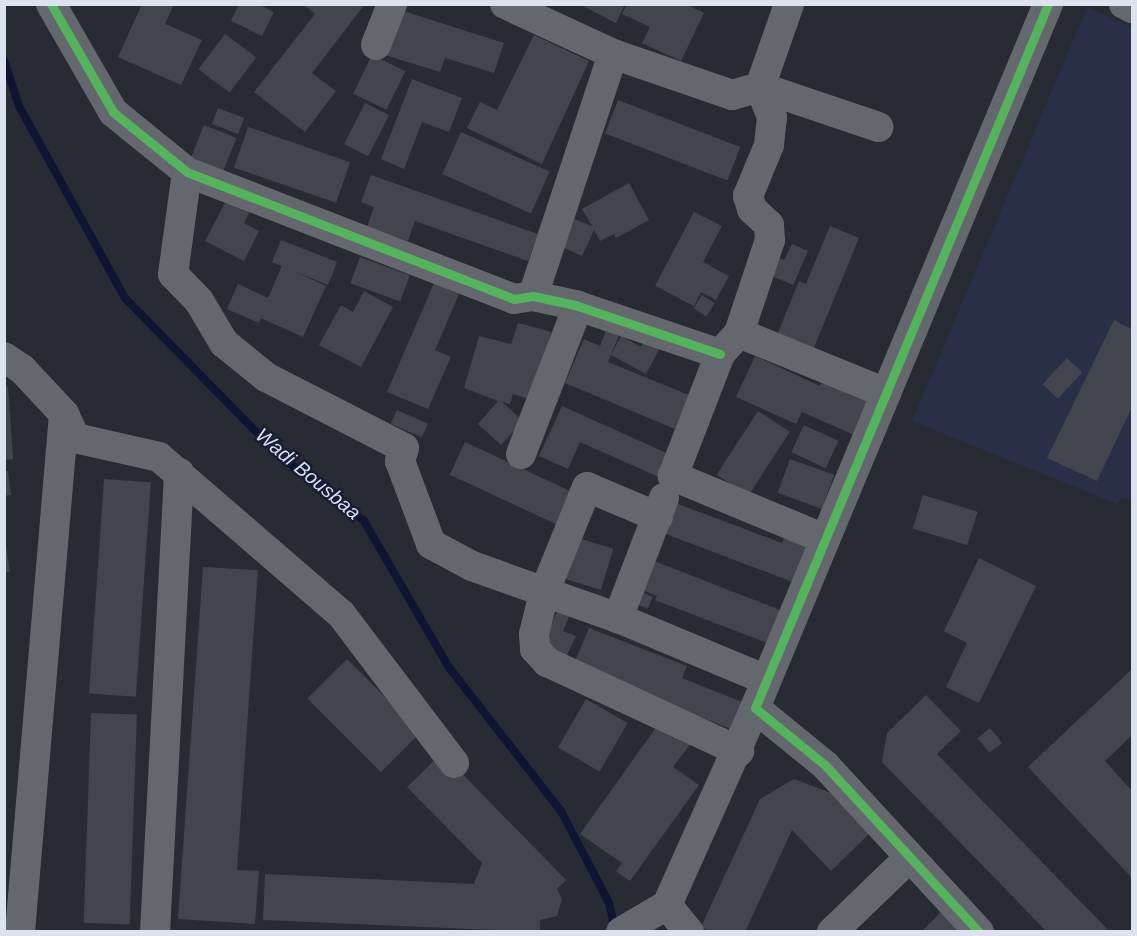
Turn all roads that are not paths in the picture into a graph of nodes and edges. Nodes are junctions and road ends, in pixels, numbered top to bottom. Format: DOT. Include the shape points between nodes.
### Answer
graph roads {
  1 [pos="51,4"];
  2 [pos="392,4"];
  3 [pos="506,4"];
  4 [pos="789,4"];
  5 [pos="1047,4"];
  6 [pos="1124,4"];
  7 [pos="1132,8"];
  8 [pos="376,45"];
  9 [pos="613,54"];
  10 [pos="760,87"];
  11 [pos="878,127"];
  12 [pos="187,172"];
  13 [pos="533,296"];
  14 [pos="578,306"];
  15 [pos="730,343"];
  16 [pos="4,357"];
  17 [pos="886,393"];
  18 [pos="64,414"];
  19 [pos="521,454"];
  20 [pos="178,473"];
  21 [pos="673,476"];
  22 [pos="658,517"];
  23 [pos="825,539"];
  24 [pos="544,593"];
  25 [pos="618,618"];
  26 [pos="766,680"];
  27 [pos="755,708"];
  28 [pos="739,751"];
  29 [pos="454,763"];
  30 [pos="910,857"];
  31 [pos="667,905"];
  32 [pos="20,932"];
  33 [pos="154,932"];
  34 [pos="621,932"];
  35 [pos="689,932"];
  36 [pos="832,932"];
  37 [pos="979,932"];
  1 -- 12 [label="street" via="113,112"];
  2 -- 8 [label="street"];
  3 -- 9 [label="street"];
  4 -- 10 [label="street"];
  5 -- 17 [label="street"];
  6 -- 7 [label="street"];
  9 -- 10 [label="street" via="732,95"];
  9 -- 13 [label="street"];
  10 -- 11 [label="street"];
  10 -- 15 [label="street" via="772,117 769,145 748,196 752,209 769,225 770,240"];
  12 -- 13 [label="street" via="514,298"];
  12 -- 24 [label="street" via="173,274 200,301 224,343 266,377 404,448 400,461 431,544 472,566"];
  13 -- 14 [label="street"];
  14 -- 15 [label="street"];
  14 -- 19 [label="street"];
  15 -- 17 [label="street"];
  15 -- 21 [label="street"];
  16 -- 18 [label="street" via="22,369"];
  17 -- 23 [label="street"];
  18 -- 20 [label="street" via="75,438 159,457"];
  18 -- 32 [label="street"];
  20 -- 29 [label="street" via="341,614"];
  20 -- 33 [label="street"];
  21 -- 22 [label="street"];
  21 -- 23 [label="street"];
  22 -- 24 [label="street" via="587,487"];
  22 -- 25 [label="street"];
  23 -- 26 [label="street"];
  24 -- 25 [label="street"];
  24 -- 28 [label="street" via="534,634 536,649 547,662"];
  25 -- 26 [label="street"];
  26 -- 27 [label="street"];
  27 -- 28 [label="street"];
  27 -- 30 [label="street" via="825,765"];
  28 -- 31 [label="street"];
  30 -- 36 [label="street"];
  30 -- 37 [label="street"];
  31 -- 34 [label="street"];
  31 -- 35 [label="street"];
}
